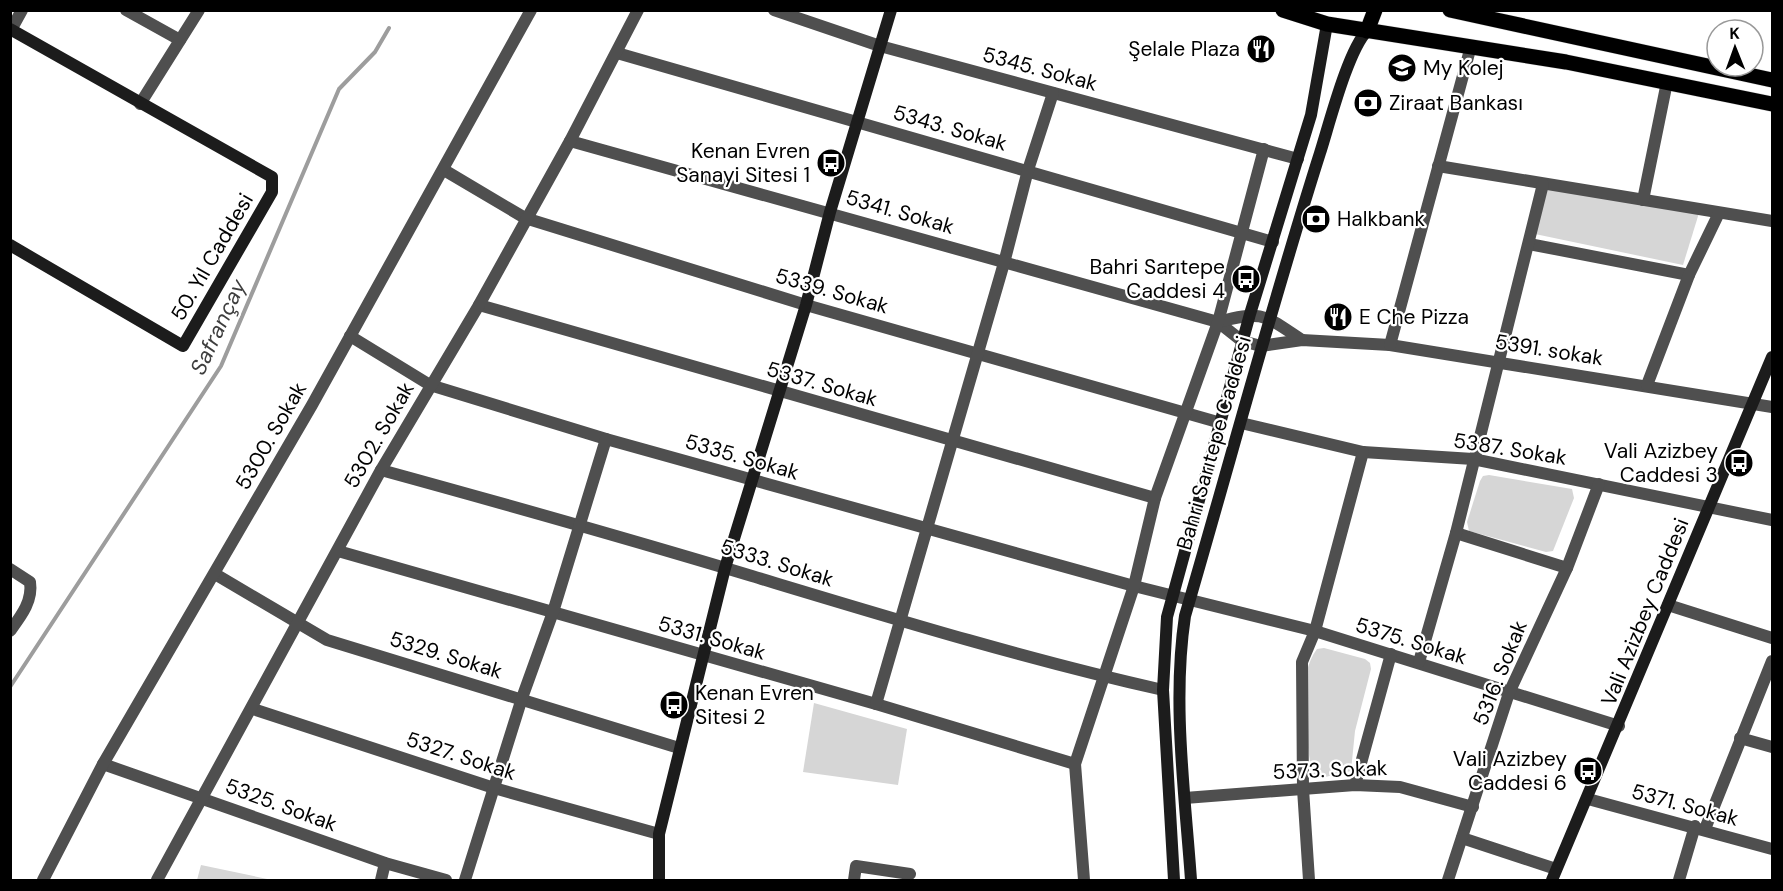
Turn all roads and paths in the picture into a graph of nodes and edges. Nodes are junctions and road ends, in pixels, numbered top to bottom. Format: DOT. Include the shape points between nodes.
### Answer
graph roads {
  1 [pos="22,10"];
  2 [pos="126,10"];
  3 [pos="198,10"];
  4 [pos="531,10"];
  5 [pos="639,10"];
  6 [pos="774,10"];
  7 [pos="891,10"];
  8 [pos="1283,10"];
  9 [pos="1375,10"];
  10 [pos="1450,10"];
  11 [pos="1328,17"];
  12 [pos="11,30"];
  13 [pos="1368,31"];
  14 [pos="180,40"];
  15 [pos="880,46"];
  16 [pos="1471,46"];
  17 [pos="617,53"];
  18 [pos="1773,80"];
  19 [pos="1666,82"];
  20 [pos="1053,93"];
  21 [pos="140,104"];
  22 [pos="1773,104"];
  23 [pos="856,122"];
  24 [pos="570,141"];
  25 [pos="1264,149"];
  26 [pos="1298,159"];
  27 [pos="1437,166"];
  28 [pos="444,170"];
  29 [pos="1028,170"];
  30 [pos="1543,184"];
  31 [pos="1643,200"];
  32 [pos="830,212"];
  33 [pos="1719,213"];
  34 [pos="525,218"];
  35 [pos="1773,220"];
  36 [pos="1242,233"];
  37 [pos="1273,242"];
  38 [pos="1529,244"];
  39 [pos="10,245"];
  40 [pos="1004,263"];
  41 [pos="1689,275"];
  42 [pos="479,305"];
  43 [pos="806,305"];
  44 [pos="1250,314"];
  45 [pos="1270,319"];
  46 [pos="1218,322"];
  47 [pos="350,336"];
  48 [pos="1302,340"];
  49 [pos="1242,341"];
  50 [pos="1390,345"];
  51 [pos="1261,346"];
  52 [pos="978,353"];
  53 [pos="1773,357"];
  54 [pos="1498,362"];
  55 [pos="430,385"];
  56 [pos="1647,385"];
  57 [pos="780,392"];
  58 [pos="1753,405"];
  59 [pos="1773,407"];
  60 [pos="1188,412"];
  61 [pos="1221,423"];
  62 [pos="1240,423"];
  63 [pos="606,439"];
  64 [pos="953,442"];
  65 [pos="1364,452"];
  66 [pos="1473,459"];
  67 [pos="381,470"];
  68 [pos="753,481"];
  69 [pos="1599,484"];
  70 [pos="1155,498"];
  71 [pos="1709,508"];
  72 [pos="1773,520"];
  73 [pos="580,525"];
  74 [pos="928,530"];
  75 [pos="1456,533"];
  76 [pos="338,551"];
  77 [pos="725,568"];
  78 [pos="1566,568"];
  79 [pos="10,569"];
  80 [pos="214,574"];
  81 [pos="1134,586"];
  82 [pos="1172,596"];
  83 [pos="1190,600"];
  84 [pos="1668,605"];
  85 [pos="554,612"];
  86 [pos="297,620"];
  87 [pos="900,620"];
  88 [pos="10,631"];
  89 [pos="1315,631"];
  90 [pos="1773,638"];
  91 [pos="1391,654"];
  92 [pos="704,656"];
  93 [pos="1773,661"];
  94 [pos="1419,662"];
  95 [pos="1106,677"];
  96 [pos="1164,690"];
  97 [pos="1509,693"];
  98 [pos="522,698"];
  99 [pos="876,704"];
  100 [pos="253,709"];
  101 [pos="1619,726"];
  102 [pos="1740,738"];
  103 [pos="1773,747"];
  104 [pos="679,748"];
  105 [pos="104,764"];
  106 [pos="1076,764"];
  107 [pos="1355,785"];
  108 [pos="494,788"];
  109 [pos="1303,789"];
  110 [pos="204,798"];
  111 [pos="1185,798"];
  112 [pos="1588,799"];
  113 [pos="1473,807"];
  114 [pos="1700,828"];
  115 [pos="659,834"];
  116 [pos="1462,838"];
  117 [pos="1773,849"];
  118 [pos="385,863"];
  119 [pos="910,874"];
  120 [pos="1554,874"];
  121 [pos="44,880"];
  122 [pos="156,880"];
  123 [pos="381,880"];
  124 [pos="446,880"];
  125 [pos="465,880"];
  126 [pos="659,880"];
  127 [pos="854,880"];
  128 [pos="1084,880"];
  129 [pos="1174,880"];
  130 [pos="1191,880"];
  131 [pos="1309,880"];
  132 [pos="1448,880"];
  133 [pos="1679,880"];
  1 -- 12 [label="street"];
  2 -- 14 [label="street"];
  3 -- 14 [label="street"];
  4 -- 28 [label="street, 5300. Sokak"];
  5 -- 17 [label="street, 5302. Sokak"];
  6 -- 15 [label="street, 5345. Sokak"];
  7 -- 15 [label="street"];
  8 -- 11 [label="main road"];
  9 -- 13 [label="main road"];
  10 -- 18 [label="main road"];
  11 -- 13 [label="main road"];
  11 -- 26 [label="street, Bahri Sarıtepe Caddesi" via="1313,104"];
  12 -- 21 [label="street, 50. Yıl Caddesi"];
  13 -- 16 [label="main road"];
  13 -- 45 [label="street, Bahri Sarıtepe Caddesi" via="1357,47 1333,110"];
  14 -- 21 [label="street"];
  15 -- 20 [label="street, 5345. Sokak"];
  15 -- 23 [label="street"];
  16 -- 19 [label="main road"];
  16 -- 27 [label="street"];
  17 -- 23 [label="street, 5343. Sokak"];
  17 -- 24 [label="street, 5302. Sokak"];
  19 -- 22 [label="main road"];
  19 -- 31 [label="street"];
  20 -- 25 [label="street, 5345. Sokak"];
  20 -- 29 [label="street"];
  21 -- 39 [label="street, 50. Yıl Caddesi" via="272,177 272,192 183,346"];
  23 -- 29 [label="street, 5343. Sokak"];
  23 -- 32 [label="street"];
  24 -- 32 [label="street, 5341. Sokak"];
  24 -- 34 [label="street, 5302. Sokak"];
  25 -- 26 [label="street, 5345. Sokak"];
  25 -- 36 [label="street"];
  26 -- 37 [label="street, Bahri Sarıtepe Caddesi"];
  27 -- 30 [label="street"];
  27 -- 50 [label="street"];
  28 -- 34 [label="street, 5339. Sokak"];
  28 -- 47 [label="street, 5300. Sokak"];
  29 -- 36 [label="street, 5343. Sokak"];
  29 -- 40 [label="street"];
  30 -- 31 [label="street"];
  30 -- 38 [label="street"];
  31 -- 33 [label="street"];
  32 -- 40 [label="street, 5341. Sokak"];
  32 -- 43 [label="street"];
  33 -- 35 [label="street"];
  33 -- 41 [label="street"];
  34 -- 42 [label="street, 5302. Sokak"];
  34 -- 43 [label="street, 5339. Sokak"];
  36 -- 37 [label="street, 5343. Sokak"];
  36 -- 46 [label="street"];
  37 -- 44 [label="street, Bahri Sarıtepe Caddesi"];
  38 -- 41 [label="street"];
  38 -- 54 [label="street"];
  40 -- 46 [label="street, 5341. Sokak"];
  40 -- 52 [label="street"];
  41 -- 56 [label="street"];
  42 -- 55 [label="street, 5302. Sokak"];
  42 -- 57 [label="street, 5337. Sokak"];
  43 -- 52 [label="street, 5339. Sokak"];
  43 -- 57 [label="street"];
  44 -- 45 [label="street"];
  44 -- 46 [label="street"];
  44 -- 49 [label="street, Bahri Sarıtepe Caddesi"];
  45 -- 48 [label="street"];
  45 -- 51 [label="street, Bahri Sarıtepe Caddesi"];
  46 -- 49 [label="street"];
  46 -- 60 [label="street"];
  47 -- 55 [label="street, 5335. Sokak"];
  47 -- 80 [label="street, 5300. Sokak"];
  48 -- 50 [label="street, 5391. sokak"];
  48 -- 51 [label="street, 5391. sokak"];
  49 -- 51 [label="street"];
  49 -- 61 [label="street, Bahri Sarıtepe Caddesi"];
  50 -- 54 [label="street, 5391. sokak"];
  51 -- 62 [label="street, Bahri Sarıtepe Caddesi"];
  52 -- 60 [label="street, 5339. Sokak"];
  52 -- 64 [label="street"];
  53 -- 58 [label="street, Vali Azizbey Caddesi"];
  54 -- 56 [label="street, 5391. sokak"];
  54 -- 66 [label="street"];
  55 -- 63 [label="street, 5335. Sokak"];
  55 -- 67 [label="street, 5302. Sokak"];
  56 -- 58 [label="street, 5391. sokak"];
  57 -- 64 [label="street, 5337. Sokak"];
  57 -- 68 [label="street"];
  58 -- 59 [label="street, 5391. sokak"];
  58 -- 71 [label="street, Vali Azizbey Caddesi"];
  60 -- 61 [label="street, 5339. Sokak"];
  60 -- 70 [label="street"];
  61 -- 82 [label="street, Bahri Sarıtepe Caddesi"];
  62 -- 65 [label="street, 5387. Sokak"];
  62 -- 83 [label="street, Bahri Sarıtepe Caddesi"];
  63 -- 68 [label="street, 5335. Sokak"];
  63 -- 73 [label="street"];
  64 -- 70 [label="street, 5337. Sokak"];
  64 -- 74 [label="street"];
  65 -- 66 [label="street, 5387. Sokak"];
  65 -- 89 [label="street"];
  66 -- 69 [label="street, 5387. Sokak"];
  66 -- 75 [label="street"];
  67 -- 73 [label="street, 5333. Sokak"];
  67 -- 76 [label="street, 5302. Sokak"];
  68 -- 74 [label="street, 5335. Sokak"];
  68 -- 77 [label="street"];
  69 -- 71 [label="street, 5387. Sokak"];
  69 -- 78 [label="street, 5316. Sokak"];
  70 -- 81 [label="street"];
  71 -- 72 [label="street, 5387. Sokak"];
  71 -- 84 [label="street, Vali Azizbey Caddesi"];
  73 -- 77 [label="street, 5333. Sokak"];
  73 -- 85 [label="street"];
  74 -- 81 [label="street, 5335. Sokak"];
  74 -- 87 [label="street"];
  75 -- 78 [label="street"];
  75 -- 94 [label="street"];
  76 -- 85 [label="street, 5331. Sokak"];
  76 -- 86 [label="street, 5302. Sokak"];
  77 -- 87 [label="street, 5333. Sokak"];
  77 -- 92 [label="street"];
  78 -- 97 [label="street, 5316. Sokak"];
  79 -- 88 [label="street" via="30,582 31,591"];
  80 -- 86 [label="street, 5329. Sokak"];
  80 -- 105 [label="street, 5300. Sokak"];
  81 -- 82 [label="street, 5335. Sokak"];
  81 -- 95 [label="street"];
  82 -- 83 [label="street, 5375. Sokak"];
  82 -- 96 [label="street, Bahri Sarıtepe Caddesi" via="1166,626"];
  83 -- 89 [label="street, 5375. Sokak"];
  83 -- 111 [label="street, Bahri Sarıtepe Caddesi" via="1181,642"];
  84 -- 90 [label="street"];
  84 -- 101 [label="street, Vali Azizbey Caddesi"];
  85 -- 92 [label="street, 5331. Sokak"];
  85 -- 98 [label="street"];
  86 -- 98 [label="street, 5329. Sokak" via="327,640"];
  86 -- 100 [label="street, 5302. Sokak"];
  87 -- 95 [label="street, 5333. Sokak"];
  87 -- 99 [label="street"];
  89 -- 91 [label="street, 5375. Sokak"];
  89 -- 109 [label="street" via="1302,662"];
  91 -- 94 [label="street, 5375. Sokak"];
  91 -- 107 [label="street"];
  92 -- 99 [label="street, 5331. Sokak"];
  92 -- 104 [label="street"];
  93 -- 102 [label="street"];
  94 -- 97 [label="street, 5375. Sokak"];
  95 -- 96 [label="street, 5333. Sokak"];
  95 -- 106 [label="street"];
  96 -- 129 [label="street, Bahri Sarıtepe Caddesi"];
  97 -- 101 [label="street, 5375. Sokak"];
  97 -- 113 [label="street, 5316. Sokak"];
  98 -- 104 [label="street, 5329. Sokak"];
  98 -- 108 [label="street"];
  99 -- 106 [label="street, 5331. Sokak"];
  100 -- 108 [label="street, 5327. Sokak"];
  100 -- 110 [label="street, 5302. Sokak"];
  101 -- 112 [label="street, Vali Azizbey Caddesi"];
  102 -- 103 [label="street"];
  102 -- 114 [label="street"];
  104 -- 115 [label="street"];
  105 -- 110 [label="street, 5325. Sokak"];
  105 -- 121 [label="street, 5300. Sokak"];
  106 -- 128 [label="street"];
  107 -- 109 [label="street, 5373. Sokak"];
  107 -- 113 [label="street, 5373. Sokak" via="1400,787"];
  108 -- 115 [label="street, 5327. Sokak"];
  108 -- 125 [label="street"];
  109 -- 111 [label="street, 5373. Sokak"];
  109 -- 131 [label="street"];
  110 -- 118 [label="street, 5325. Sokak"];
  110 -- 122 [label="street, 5302. Sokak"];
  111 -- 130 [label="street, Bahri Sarıtepe Caddesi"];
  112 -- 114 [label="street, 5371. Sokak"];
  112 -- 120 [label="street, Vali Azizbey Caddesi"];
  113 -- 116 [label="street, 5316. Sokak"];
  114 -- 117 [label="street, 5371. Sokak"];
  114 -- 133 [label="street"];
  115 -- 126 [label="street"];
  116 -- 120 [label="street"];
  116 -- 132 [label="street, 5316. Sokak"];
  118 -- 123 [label="street"];
  118 -- 124 [label="street, 5325. Sokak"];
  119 -- 127 [label="street" via="856,866"];
}
